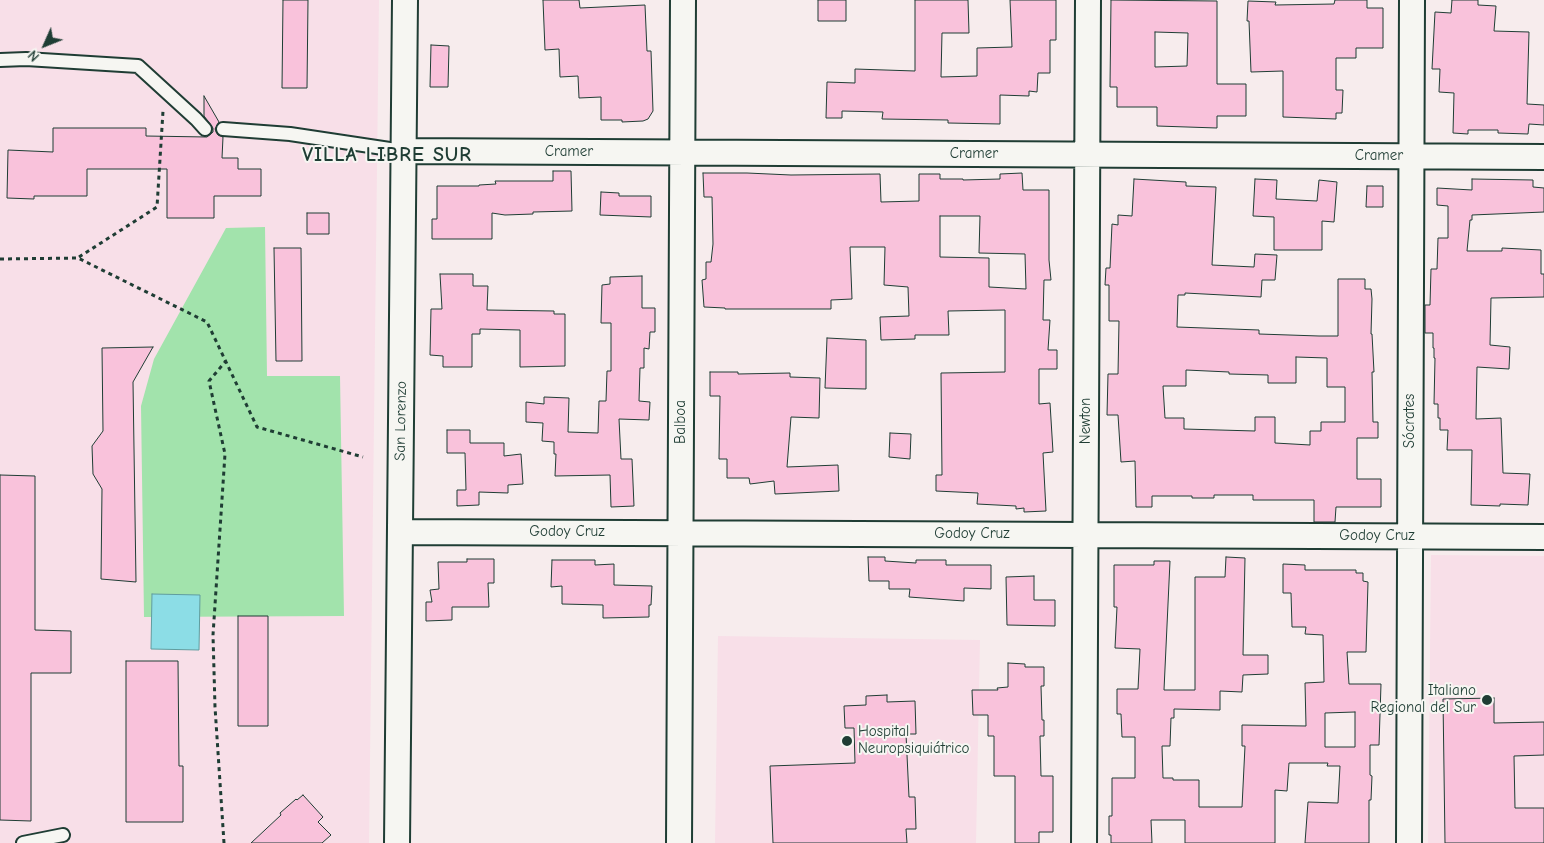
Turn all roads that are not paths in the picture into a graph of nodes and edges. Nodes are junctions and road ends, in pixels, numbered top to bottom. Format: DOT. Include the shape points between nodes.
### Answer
graph roads {
  1 [pos="405,0"];
  2 [pos="683,0"];
  3 [pos="1088,0"];
  4 [pos="1412,0"];
  5 [pos="0,60"];
  6 [pos="205,129"];
  7 [pos="222,129"];
  8 [pos="403,151"];
  9 [pos="682,152"];
  10 [pos="1088,154"];
  11 [pos="1411,156"];
  12 [pos="1544,157"];
  13 [pos="400,532"];
  14 [pos="681,533"];
  15 [pos="1086,535"];
  16 [pos="1410,536"];
  17 [pos="1544,537"];
  18 [pos="63,835"];
  19 [pos="23,843"];
  20 [pos="397,843"];
  21 [pos="679,843"];
  22 [pos="1084,843"];
  23 [pos="1409,843"];
  1 -- 8 [label="street, San Lorenzo"];
  2 -- 9 [label="street, Balboa"];
  3 -- 10 [label="street, Newton"];
  4 -- 11 [label="street, Sócrates"];
  5 -- 6 [label="lane" via="138,66"];
  7 -- 8 [label="lane" via="290,134"];
  8 -- 9 [label="street, Cramer"];
  8 -- 13 [label="street, San Lorenzo"];
  9 -- 10 [label="street, Cramer"];
  9 -- 14 [label="street, Balboa"];
  10 -- 11 [label="street, Cramer"];
  10 -- 15 [label="street, Newton"];
  11 -- 12 [label="street, Cramer"];
  11 -- 16 [label="street, Sócrates"];
  13 -- 14 [label="street, Godoy Cruz"];
  13 -- 20 [label="street, San Lorenzo"];
  14 -- 15 [label="street, Godoy Cruz"];
  14 -- 21 [label="street, Balboa"];
  15 -- 16 [label="street, Godoy Cruz"];
  15 -- 22 [label="street, Newton"];
  16 -- 17 [label="street, Godoy Cruz"];
  16 -- 23 [label="street, Sócrates"];
  18 -- 19 [label="lane"];
}
